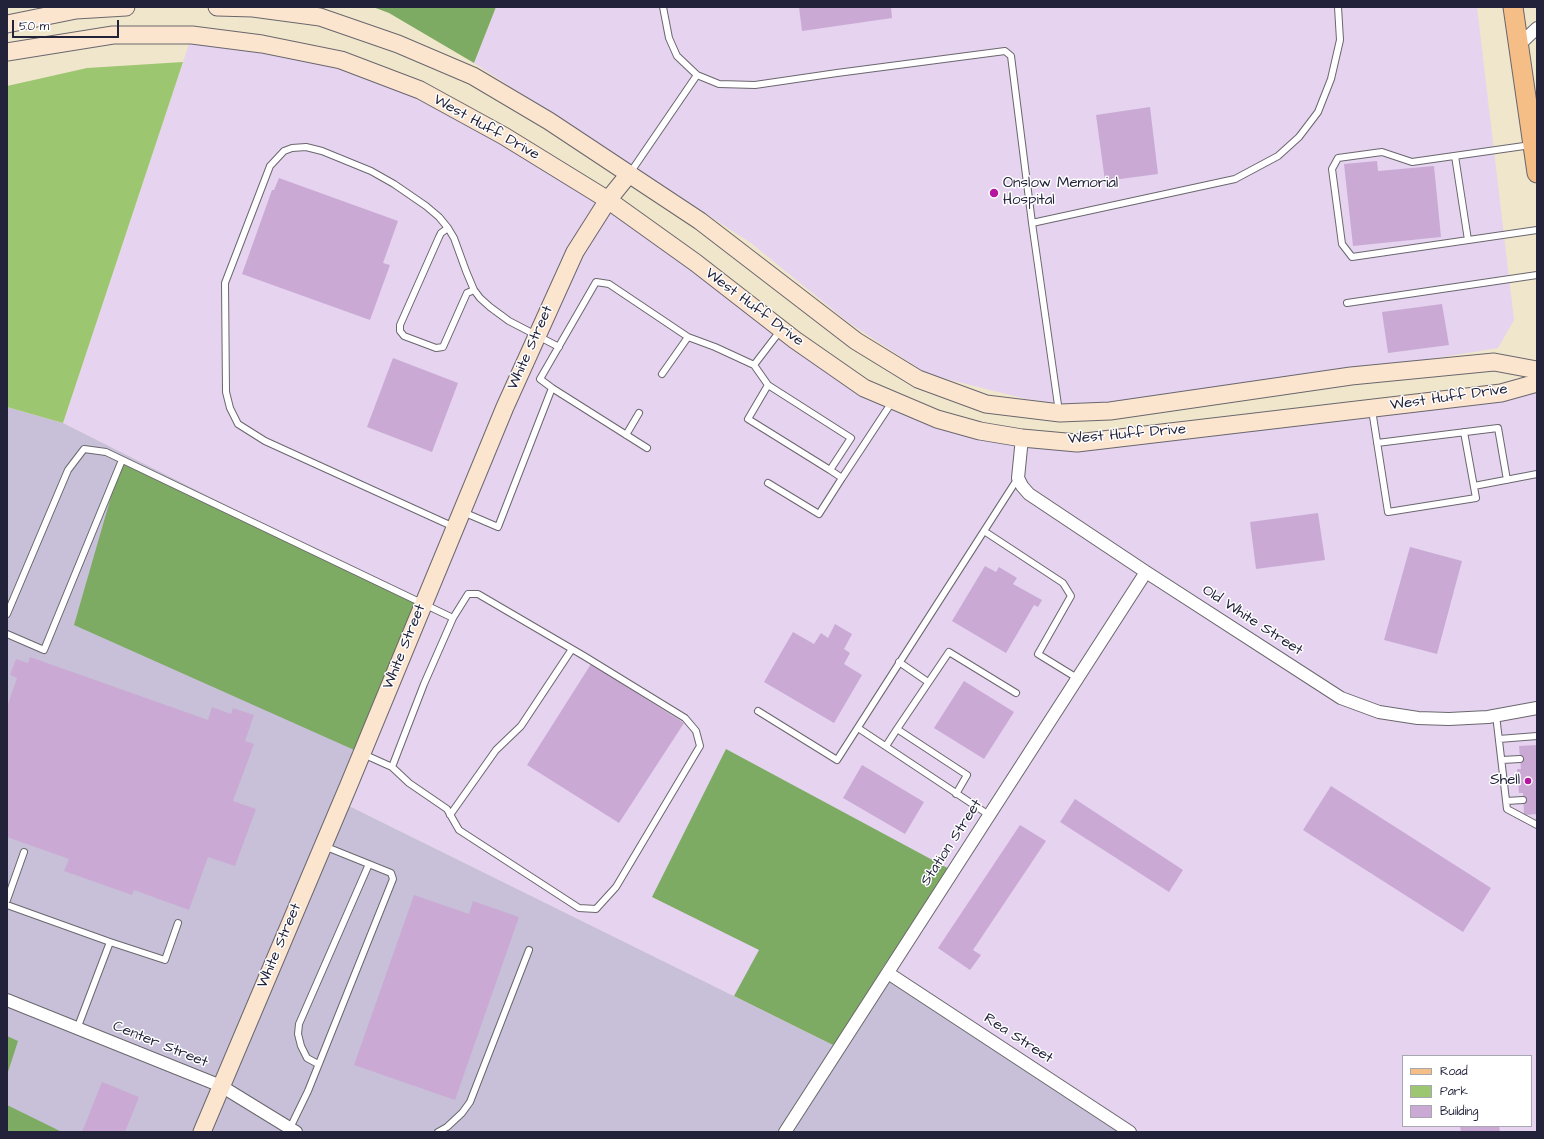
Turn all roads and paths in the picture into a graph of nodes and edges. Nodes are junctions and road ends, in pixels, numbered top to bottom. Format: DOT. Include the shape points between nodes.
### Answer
graph roads {
  1 [pos="126,7"];
  2 [pos="218,7"];
  3 [pos="663,7"];
  4 [pos="1338,7"];
  5 [pos="1513,7"];
  6 [pos="7,24"];
  7 [pos="1537,28"];
  8 [pos="1519,44"];
  9 [pos="7,52"];
  10 [pos="697,75"];
  11 [pos="1533,122"];
  12 [pos="1533,145"];
  13 [pos="1455,156"];
  14 [pos="1537,173"];
  15 [pos="629,174"];
  16 [pos="608,200"];
  17 [pos="1032,224"];
  18 [pos="448,228"];
  19 [pos="1537,230"];
  20 [pos="1468,240"];
  21 [pos="1537,275"];
  22 [pos="474,290"];
  23 [pos="1347,303"];
  24 [pos="781,330"];
  25 [pos="536,336"];
  26 [pos="688,337"];
  27 [pos="559,347"];
  28 [pos="754,364"];
  29 [pos="1537,370"];
  30 [pos="662,374"];
  31 [pos="1537,383"];
  32 [pos="768,385"];
  33 [pos="552,388"];
  34 [pos="893,400"];
  35 [pos="1372,408"];
  36 [pos="639,413"];
  37 [pos="1060,413"];
  38 [pos="1464,432"];
  39 [pos="626,435"];
  40 [pos="1022,438"];
  41 [pos="1378,443"];
  42 [pos="647,448"];
  43 [pos="122,460"];
  44 [pos="830,470"];
  45 [pos="1537,474"];
  46 [pos="842,478"];
  47 [pos="1018,478"];
  48 [pos="1507,480"];
  49 [pos="768,483"];
  50 [pos="1474,486"];
  51 [pos="462,511"];
  52 [pos="455,528"];
  53 [pos="984,531"];
  54 [pos="1146,572"];
  55 [pos="423,604"];
  56 [pos="7,614"];
  57 [pos="453,618"];
  58 [pos="7,634"];
  59 [pos="572,649"];
  60 [pos="899,662"];
  61 [pos="1078,678"];
  62 [pos="928,682"];
  63 [pos="1016,693"];
  64 [pos="1537,708"];
  65 [pos="758,711"];
  66 [pos="1496,715"];
  67 [pos="858,728"];
  68 [pos="897,729"];
  69 [pos="1537,736"];
  70 [pos="1499,739"];
  71 [pos="886,746"];
  72 [pos="362,753"];
  73 [pos="1520,759"];
  74 [pos="1502,760"];
  75 [pos="392,767"];
  76 [pos="956,794"];
  77 [pos="1523,800"];
  78 [pos="1506,801"];
  79 [pos="450,815"];
  80 [pos="989,815"];
  81 [pos="1537,825"];
  82 [pos="323,845"];
  83 [pos="24,852"];
  84 [pos="369,864"];
  85 [pos="7,900"];
  86 [pos="7,905"];
  87 [pos="178,923"];
  88 [pos="110,942"];
  89 [pos="529,950"];
  90 [pos="888,973"];
  91 [pos="7,1000"];
  92 [pos="77,1029"];
  93 [pos="318,1064"];
  94 [pos="221,1086"];
  95 [pos="293,1130"];
  96 [pos="202,1132"];
  97 [pos="438,1132"];
  98 [pos="785,1132"];
  99 [pos="1130,1132"];
  1 -- 6 [label="street" via="76,10"];
  2 -- 15 [label="street, West Huff Drive" via="254,8 320,17 398,44 473,76 549,121"];
  3 -- 10 [label="lane" via="669,38 677,56"];
  4 -- 17 [label="lane" via="1340,40 1331,78 1318,112 1298,137 1278,156 1235,179"];
  5 -- 8 [label="main road"];
  7 -- 8 [label="street"];
  8 -- 11 [label="main road"];
  9 -- 16 [label="street, West Huff Drive" via="113,35 192,35 262,44 341,60 420,90 504,136"];
  10 -- 15 [label="lane"];
  10 -- 17 [label="lane" via="719,84 755,85 1004,51 1011,56"];
  11 -- 12 [label="main road"];
  12 -- 13 [label="lane"];
  12 -- 14 [label="main road"];
  13 -- 20 [label="lane"];
  13 -- 20 [label="lane" via="1412,162 1382,152 1338,158 1332,169 1342,244 1352,257"];
  15 -- 16 [label="street, White Street"];
  15 -- 37 [label="street, West Huff Drive" via="700,221 856,341 918,379 986,404"];
  16 -- 24 [label="street, West Huff Drive"];
  16 -- 25 [label="street, White Street" via="574,252"];
  17 -- 37 [label="lane"];
  18 -- 22 [label="lane"];
  18 -- 22 [label="lane" via="439,237 400,325 400,332 404,336 436,348 443,347 467,293"];
  18 -- 52 [label="lane" via="439,217 413,196 371,171 306,147 284,151 270,166 225,283 225,375 230,408 238,424 248,432"];
  19 -- 20 [label="lane"];
  21 -- 23 [label="lane"];
  22 -- 25 [label="lane" via="490,307"];
  24 -- 28 [label="lane"];
  24 -- 34 [label="street, West Huff Drive" via="864,388"];
  25 -- 27 [label="lane"];
  25 -- 51 [label="street, White Street"];
  26 -- 27 [label="lane" via="609,284 596,282"];
  26 -- 28 [label="lane"];
  26 -- 30 [label="lane"];
  27 -- 33 [label="lane" via="540,379"];
  28 -- 32 [label="lane"];
  29 -- 37 [label="street, West Huff Drive" via="1494,362 1351,376 1110,411"];
  31 -- 35 [label="street, West Huff Drive" via="1501,393"];
  32 -- 44 [label="lane" via="748,419"];
  32 -- 44 [label="lane" via="851,438"];
  33 -- 39 [label="lane"];
  33 -- 51 [label="lane" via="498,527"];
  34 -- 40 [label="street, West Huff Drive" via="937,419 980,431"];
  34 -- 46 [label="lane"];
  35 -- 40 [label="street, West Huff Drive" via="1076,443"];
  35 -- 41 [label="lane"];
  36 -- 39 [label="lane"];
  38 -- 41 [label="lane"];
  38 -- 48 [label="lane" via="1498,428"];
  38 -- 50 [label="lane"];
  39 -- 42 [label="lane"];
  40 -- 47 [label="street"];
  41 -- 50 [label="lane" via="1388,512 1476,498"];
  43 -- 55 [label="lane"];
  43 -- 56 [label="lane" via="106,452 84,449 68,470"];
  43 -- 58 [label="lane" via="44,650"];
  44 -- 46 [label="lane"];
  45 -- 48 [label="lane"];
  46 -- 49 [label="lane" via="819,514"];
  47 -- 53 [label="lane"];
  47 -- 54 [label="street, Old White Street" via="1028,494"];
  48 -- 50 [label="lane"];
  51 -- 52 [label="street, White Street"];
  52 -- 55 [label="street, White Street"];
  53 -- 60 [label="lane"];
  53 -- 61 [label="lane" via="1063,582 1071,596 1038,654"];
  54 -- 61 [label="street, Station Street"];
  54 -- 66 [label="street, Old White Street" via="1341,698 1380,712 1418,718 1449,720"];
  55 -- 57 [label="lane"];
  55 -- 72 [label="street, White Street"];
  57 -- 59 [label="lane" via="468,594 478,594"];
  57 -- 75 [label="lane"];
  59 -- 79 [label="lane" via="521,726 496,750"];
  59 -- 79 [label="lane" via="685,718 696,731 700,746 616,887 596,909 579,908 459,830"];
  60 -- 62 [label="lane"];
  60 -- 67 [label="lane"];
  61 -- 80 [label="street, Station Street"];
  62 -- 63 [label="lane" via="949,652"];
  62 -- 68 [label="lane"];
  64 -- 66 [label="street, Old White Street"];
  65 -- 67 [label="lane" via="837,760"];
  66 -- 70 [label="lane"];
  67 -- 71 [label="lane"];
  68 -- 71 [label="lane"];
  68 -- 76 [label="lane" via="967,775"];
  69 -- 70 [label="lane"];
  70 -- 74 [label="lane"];
  71 -- 76 [label="lane"];
  72 -- 75 [label="lane"];
  72 -- 82 [label="street, White Street"];
  73 -- 74 [label="lane"];
  74 -- 78 [label="lane"];
  75 -- 79 [label="lane" via="409,783 447,809"];
  76 -- 80 [label="lane"];
  77 -- 78 [label="lane"];
  78 -- 81 [label="lane" via="1507,809"];
  80 -- 90 [label="street, Station Street"];
  82 -- 84 [label="lane"];
  82 -- 94 [label="street, White Street"];
  83 -- 85 [label="lane"];
  84 -- 93 [label="lane" via="300,1024 298,1034 301,1046 307,1058"];
  84 -- 93 [label="lane" via="391,873 393,879"];
  86 -- 88 [label="lane"];
  87 -- 88 [label="lane" via="165,960"];
  88 -- 92 [label="lane"];
  89 -- 97 [label="lane" via="470,1102 457,1118"];
  90 -- 98 [label="street, Station Street"];
  90 -- 99 [label="street, Rea Street"];
  91 -- 92 [label="street, Center Street"];
  92 -- 94 [label="street, Center Street"];
  93 -- 95 [label="lane"];
  94 -- 95 [label="street, Center Street"];
  94 -- 96 [label="street, White Street"];
}
